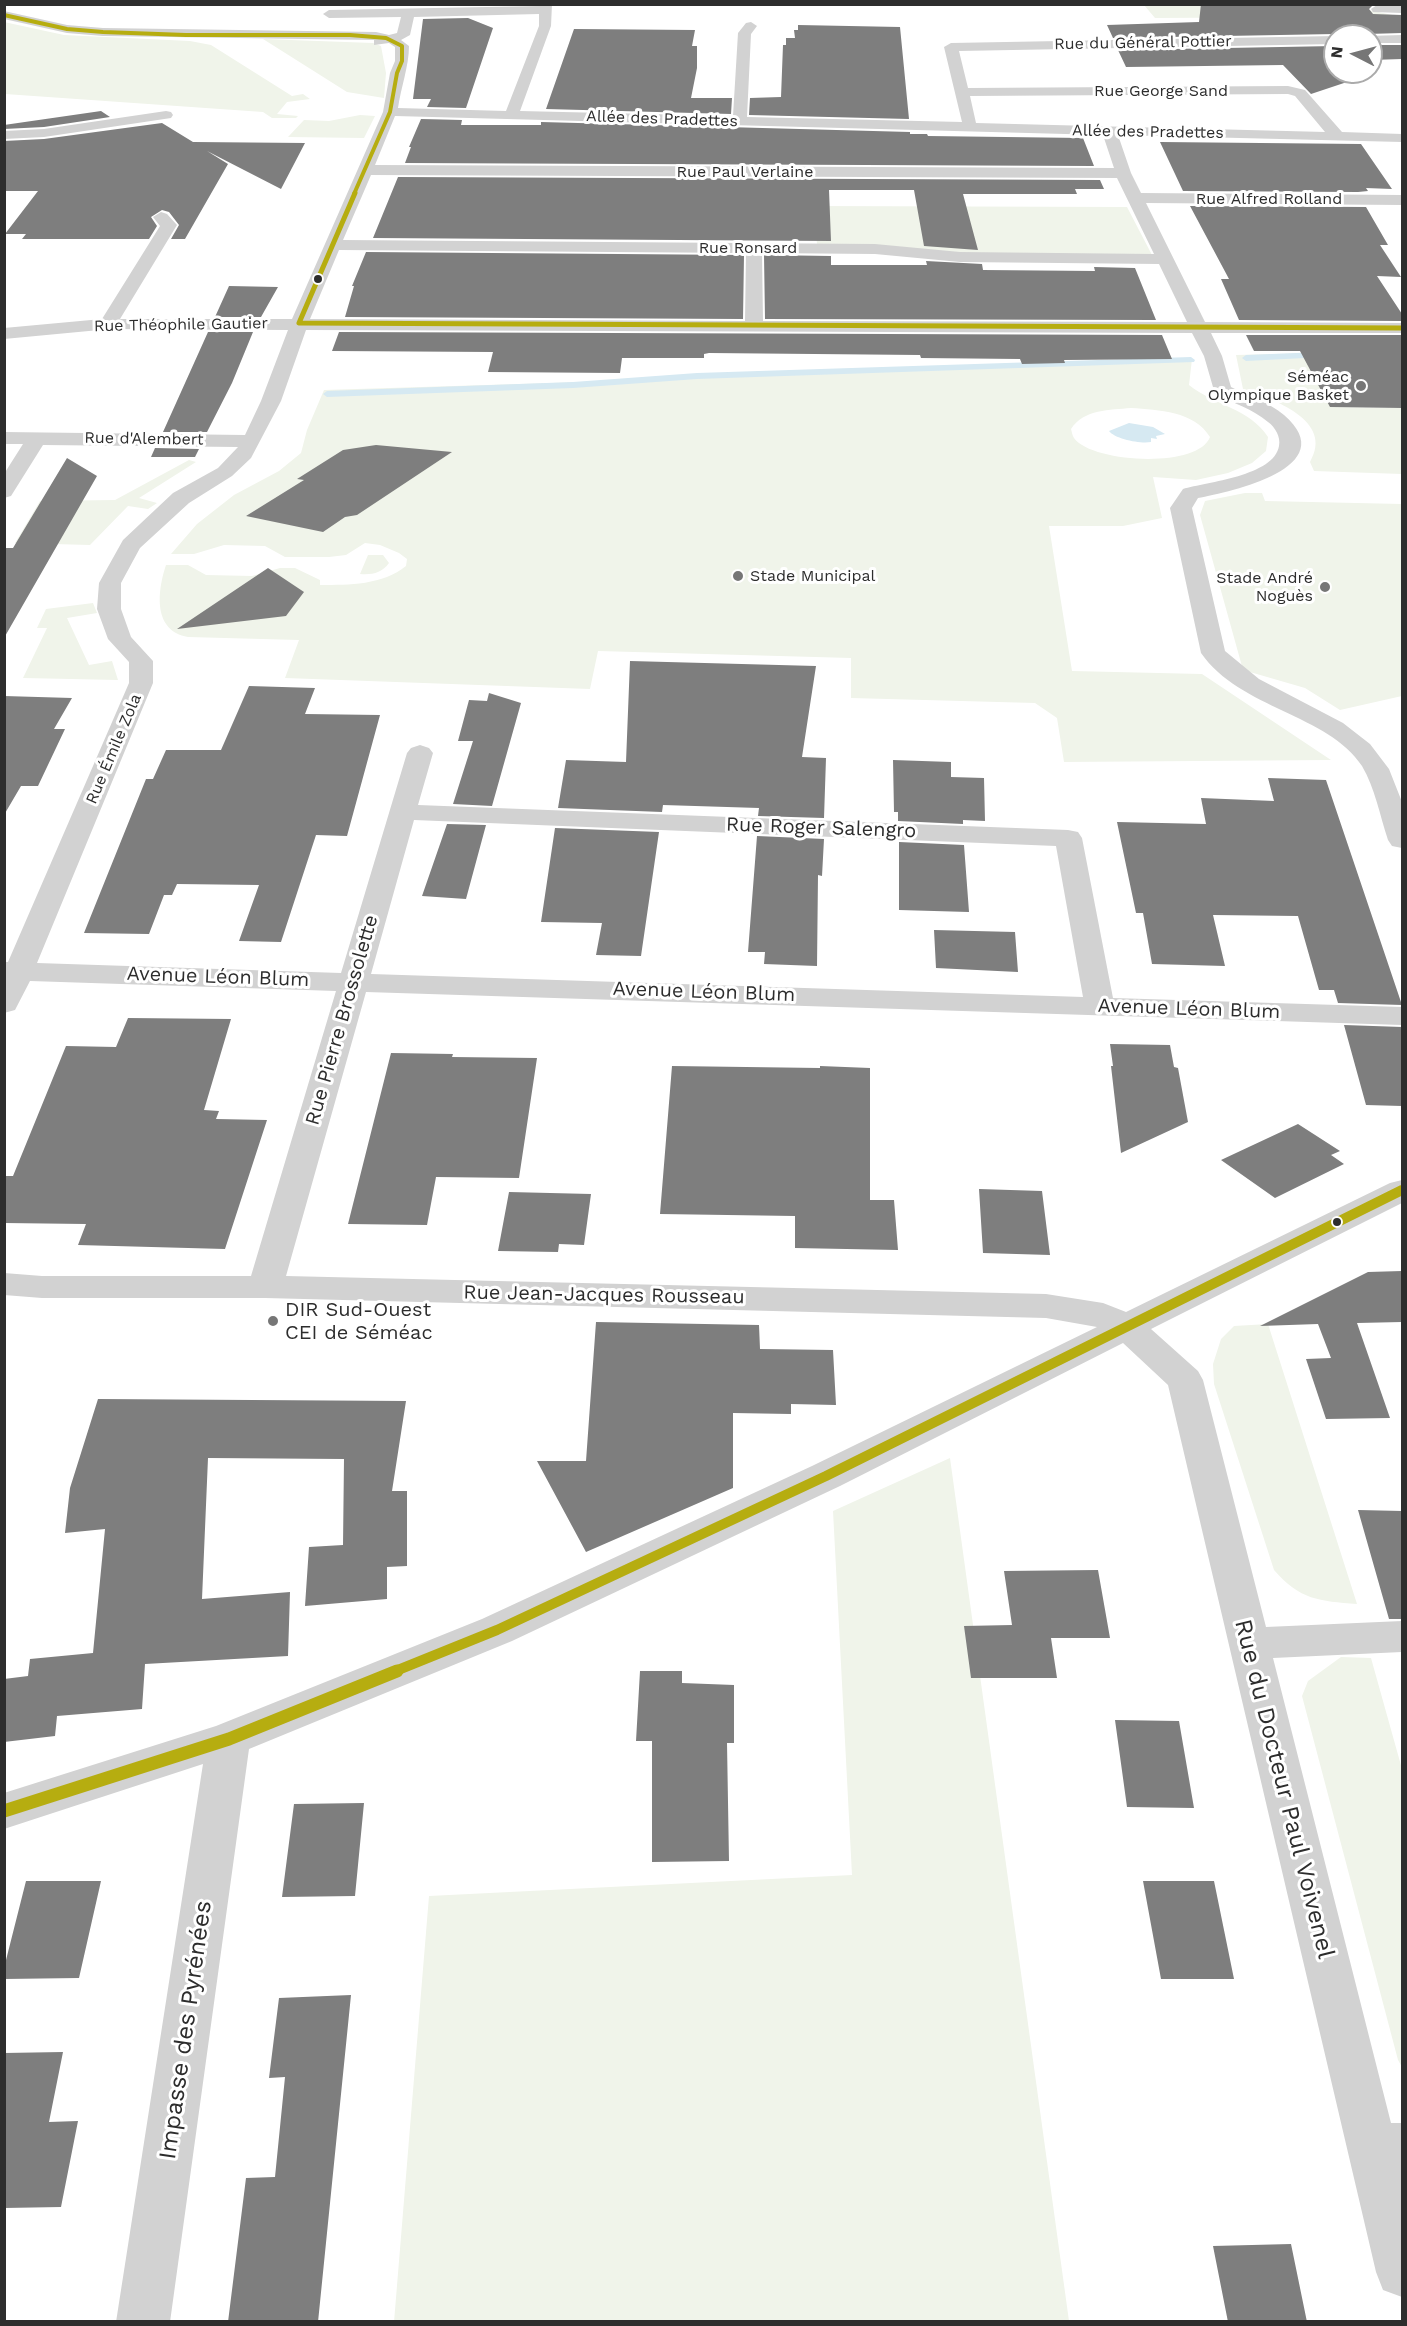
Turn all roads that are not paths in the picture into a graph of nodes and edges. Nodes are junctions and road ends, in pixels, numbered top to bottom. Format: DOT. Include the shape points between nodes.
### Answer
graph roads {
  1 [pos="546,7"];
  2 [pos="1377,9"];
  3 [pos="1402,9"];
  4 [pos="408,13"];
  5 [pos="319,14"];
  6 [pos="4,15"];
  7 [pos="751,26"];
  8 [pos="267,36"];
  9 [pos="1383,39"];
  10 [pos="1402,39"];
  11 [pos="393,40"];
  12 [pos="1323,40"];
  13 [pos="379,42"];
  14 [pos="397,73"];
  15 [pos="963,92"];
  16 [pos="390,112"];
  17 [pos="512,114"];
  18 [pos="166,115"];
  19 [pos="740,121"];
  20 [pos="970,127"];
  21 [pos="1109,131"];
  22 [pos="4,135"];
  23 [pos="1338,137"];
  24 [pos="1402,138"];
  25 [pos="367,170"];
  26 [pos="1123,173"];
  27 [pos="1136,198"];
  28 [pos="1396,205"];
  29 [pos="161,217"];
  30 [pos="333,245"];
  31 [pos="754,248"];
  32 [pos="1164,259"];
  33 [pos="299,323"];
  34 [pos="110,324"];
  35 [pos="754,326"];
  36 [pos="1200,327"];
  37 [pos="1402,328"];
  38 [pos="4,334"];
  39 [pos="4,438"];
  40 [pos="37,438"];
  41 [pos="251,441"];
  42 [pos="4,492"];
  43 [pos="420,753"];
  44 [pos="403,812"];
  45 [pos="1402,840"];
  46 [pos="11,971"];
  47 [pos="354,980"];
  48 [pos="4,1004"];
  49 [pos="1100,1006"];
  50 [pos="1402,1016"];
  51 [pos="1402,1190"];
  52 [pos="4,1284"];
  53 [pos="265,1287"];
  54 [pos="1128,1328"];
  55 [pos="1402,1636"];
  56 [pos="1249,1643"];
  57 [pos="229,1739"];
  58 [pos="4,1811"];
  59 [pos="1387,2146"];
  60 [pos="1402,2272"];
  61 [pos="143,2322"];
  1 -- 4 [label="street"];
  1 -- 17 [label="street" via="545,26"];
  2 -- 3 [label="street"];
  4 -- 5 [label="street"];
  4 -- 11 [label="street" via="403,35"];
  6 -- 8 [label="street" via="103,33"];
  7 -- 19 [label="street" via="745,33"];
  8 -- 11 [label="street" via="357,35"];
  8 -- 13 [label="street"];
  9 -- 10 [label="street"];
  11 -- 13 [label="street"];
  11 -- 14 [label="street" via="402,46"];
  12 -- 15 [label="street, Rue du Général Pottier" via="951,47"];
  13 -- 14 [label="street" via="388,51"];
  14 -- 16 [label="street"];
  15 -- 20 [label="street"];
  15 -- 23 [label="street, Rue George Sand" via="1288,90 1300,93"];
  16 -- 17 [label="street, Allée des Pradettes"];
  16 -- 25 [label="street, Rue Émile Zola"];
  17 -- 19 [label="street, Allée des Pradettes"];
  18 -- 22 [label="street"];
  19 -- 20 [label="street, Allée des Pradettes"];
  20 -- 21 [label="street, Allée des Pradettes"];
  21 -- 23 [label="street, Allée des Pradettes"];
  21 -- 26 [label="street"];
  23 -- 24 [label="street, Allée des Pradettes"];
  25 -- 26 [label="street, Rue Paul Verlaine"];
  25 -- 30 [label="street, Rue Émile Zola"];
  26 -- 27 [label="street"];
  27 -- 28 [label="street, Rue Alfred Rolland"];
  27 -- 32 [label="street"];
  29 -- 34 [label="street" via="169,225"];
  30 -- 31 [label="street, Rue Ronsard"];
  30 -- 33 [label="street, Rue Émile Zola"];
  31 -- 32 [label="street, Rue Ronsard" via="874,249 960,257"];
  31 -- 35 [label="street"];
  32 -- 36 [label="street"];
  33 -- 34 [label="street, Rue Théophile Gautier"];
  33 -- 35 [label="street, Rue Théophile Gautier"];
  33 -- 41 [label="street, Rue Émile Zola" via="271,402"];
  34 -- 38 [label="street, Rue Théophile Gautier"];
  35 -- 36 [label="street, Rue Théophile Gautier"];
  36 -- 37 [label="street, Rue Théophile Gautier"];
  36 -- 45 [label="street" via="1217,364 1222,390 1269,413 1289,436 1289,451 1278,465 1237,484 1190,493 1181,508 1213,653 1256,689 1357,746 1373,764"];
  39 -- 40 [label="street, Rue d'Alembert"];
  40 -- 41 [label="street, Rue d'Alembert"];
  40 -- 42 [label="street"];
  41 -- 46 [label="street, Rue Émile Zola" via="225,472 181,498 131,545 110,583 109,609 120,639 141,661 141,683 44,917"];
  43 -- 44 [label="street, Rue Pierre Brossolette"];
  44 -- 47 [label="street, Rue Pierre Brossolette"];
  44 -- 49 [label="street, Rue Roger Salengro" via="1068,838"];
  46 -- 47 [label="street, Avenue Léon Blum"];
  46 -- 48 [label="street, Rue Émile Zola"];
  47 -- 49 [label="street, Avenue Léon Blum"];
  47 -- 53 [label="street, Rue Pierre Brossolette"];
  49 -- 50 [label="street, Avenue Léon Blum"];
  51 -- 54 [label="street"];
  52 -- 53 [label="street, Rue Jean-Jacques Rousseau"];
  53 -- 54 [label="street, Rue Jean-Jacques Rousseau" via="1046,1306 1103,1315"];
  54 -- 56 [label="street, Rue du Docteur Paul Voivenel" via="1185,1380"];
  54 -- 57 [label="street" via="826,1476 497,1630"];
  55 -- 56 [label="street"];
  56 -- 59 [label="street, Rue du Docteur Paul Voivenel"];
  57 -- 58 [label="street"];
  57 -- 61 [label="street, Impasse des Pyrénées"];
  59 -- 60 [label="street, Rue du Docteur Paul Voivenel"];
}
